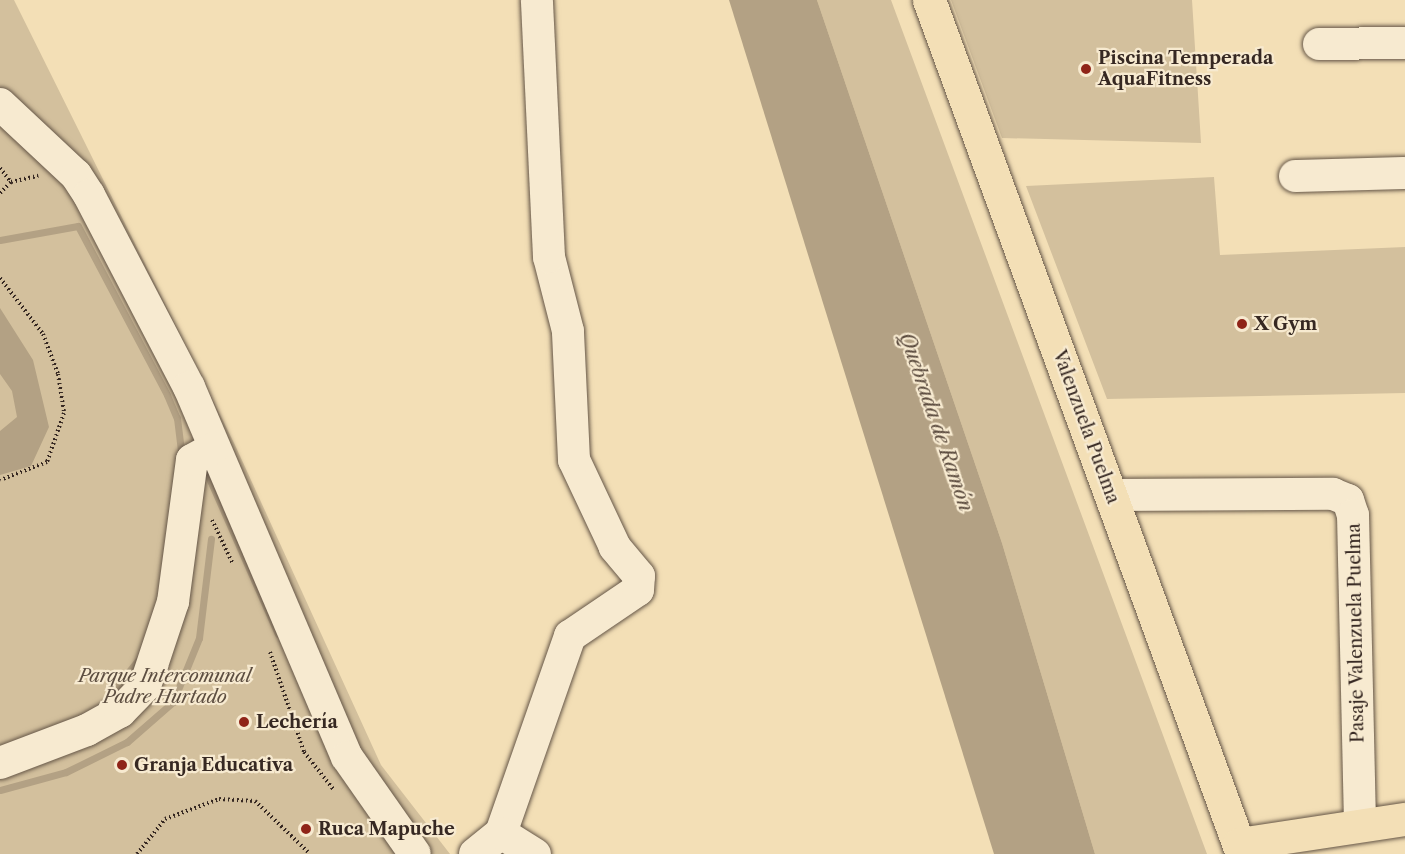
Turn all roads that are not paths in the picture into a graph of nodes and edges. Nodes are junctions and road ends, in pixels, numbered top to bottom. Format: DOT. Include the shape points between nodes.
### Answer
graph roads {
  1 [pos="537,0"];
  2 [pos="929,0"];
  3 [pos="1405,43"];
  4 [pos="1319,44"];
  5 [pos="0,104"];
  6 [pos="1405,173"];
  7 [pos="1294,176"];
  8 [pos="214,448"];
  9 [pos="1111,495"];
  10 [pos="0,763"];
  11 [pos="1405,819"];
  12 [pos="1360,826"];
  13 [pos="501,833"];
  14 [pos="1240,849"];
  15 [pos="415,854"];
  16 [pos="475,854"];
  17 [pos="535,854"];
  1 -- 13 [label="street" via="549,257 568,331 574,460 615,547 639,576 638,591 570,636"];
  2 -- 9 [label="main road, Valenzuela Puelma"];
  3 -- 4 [label="street"];
  5 -- 8 [label="street" via="76,175 189,387"];
  6 -- 7 [label="street"];
  8 -- 10 [label="street" via="192,460 173,602 145,686 120,712 87,730"];
  8 -- 15 [label="street" via="347,757"];
  9 -- 12 [label="street, Pasaje Valenzuela Puelma" via="1333,494 1348,500 1353,515"];
  9 -- 14 [label="main road, Valenzuela Puelma"];
  11 -- 12 [label="main road"];
  12 -- 14 [label="main road"];
  13 -- 16 [label="street"];
  13 -- 17 [label="street"];
}
